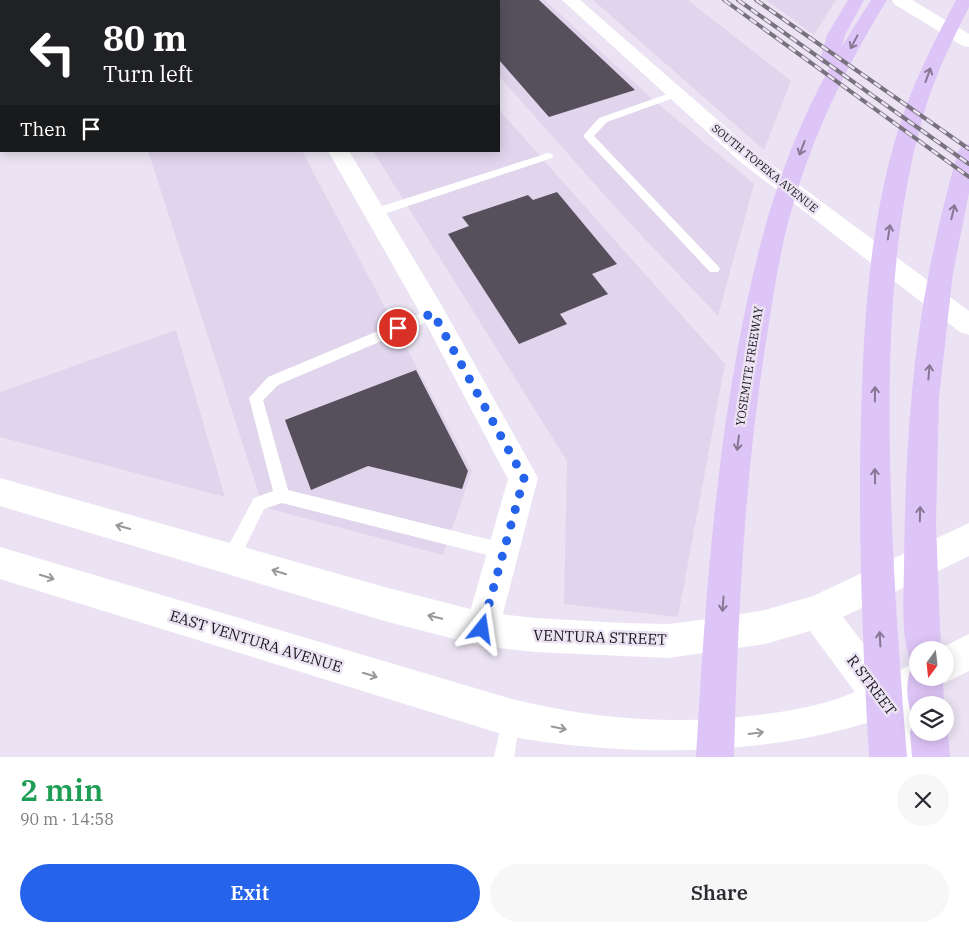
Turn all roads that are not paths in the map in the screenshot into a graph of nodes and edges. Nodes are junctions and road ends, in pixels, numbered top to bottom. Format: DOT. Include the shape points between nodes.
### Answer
graph roads {
  1 [pos="570,0"];
  2 [pos="856,0"];
  3 [pos="879,0"];
  4 [pos="900,0"];
  5 [pos="964,0"];
  6 [pos="969,42"];
  7 [pos="676,94"];
  8 [pos="821,103"];
  9 [pos="969,151"];
  10 [pos="339,152"];
  11 [pos="548,156"];
  12 [pos="374,213"];
  13 [pos="714,270"];
  14 [pos="433,313"];
  15 [pos="969,325"];
  16 [pos="0,492"];
  17 [pos="282,496"];
  18 [pos="969,539"];
  19 [pos="503,551"];
  20 [pos="231,558"];
  21 [pos="0,563"];
  22 [pos="817,612"];
  23 [pos="482,629"];
  24 [pos="924,641"];
  25 [pos="969,652"];
  26 [pos="954,660"];
  27 [pos="909,685"];
  28 [pos="881,698"];
  29 [pos="512,718"];
  30 [pos="930,741"];
  31 [pos="504,757"];
  32 [pos="715,757"];
  33 [pos="888,757"];
  34 [pos="927,757"];
  35 [pos="932,757"];
  1 -- 7 [label="street, SOUTH TOPEKA AVENUE"];
  2 -- 8 [label="highway" via="836,35"];
  3 -- 8 [label="highway, YOSEMITE FREEWAY, one-way"];
  4 -- 6 [label="street"];
  33 -- 5 [label="highway, one-way" via="875,524 876,362 880,293 893,206 911,128 935,56"];
  7 -- 13 [label="lane" via="604,120 588,136"];
  7 -- 15 [label="street, SOUTH TOPEKA AVENUE" via="745,155"];
  8 -- 32 [label="highway, YOSEMITE FREEWAY, one-way" via="786,193 766,268 750,351 727,530"];
  24 -- 9 [label="highway, one-way" via="921,456 932,335 944,251"];
  10 -- 12 [label="street"];
  11 -- 12 [label="lane"];
  12 -- 14 [label="street"];
  14 -- 17 [label="lane" via="273,381 256,398"];
  14 -- 19 [label="street" via="524,478"];
  20 -- 16 [label="street, one-way"];
  17 -- 19 [label="lane"];
  17 -- 20 [label="lane" via="259,503"];
  18 -- 22 [label="street, VENTURA STREET"];
  19 -- 23 [label="street"];
  23 -- 20 [label="street, one-way"];
  21 -- 29 [label="street, EAST VENTURA AVENUE, one-way"];
  22 -- 23 [label="street, VENTURA STREET" via="764,627 668,641 544,636"];
  22 -- 28 [label="street, R STREET"];
  25 -- 26 [label="street"];
  27 -- 28 [label="street"];
  29 -- 28 [label="street, one-way" via="574,732 705,739 801,726 846,714"];
  28 -- 34 [label="street, R STREET"];
  29 -- 31 [label="lane"];
  30 -- 35 [label="highway"];
}
